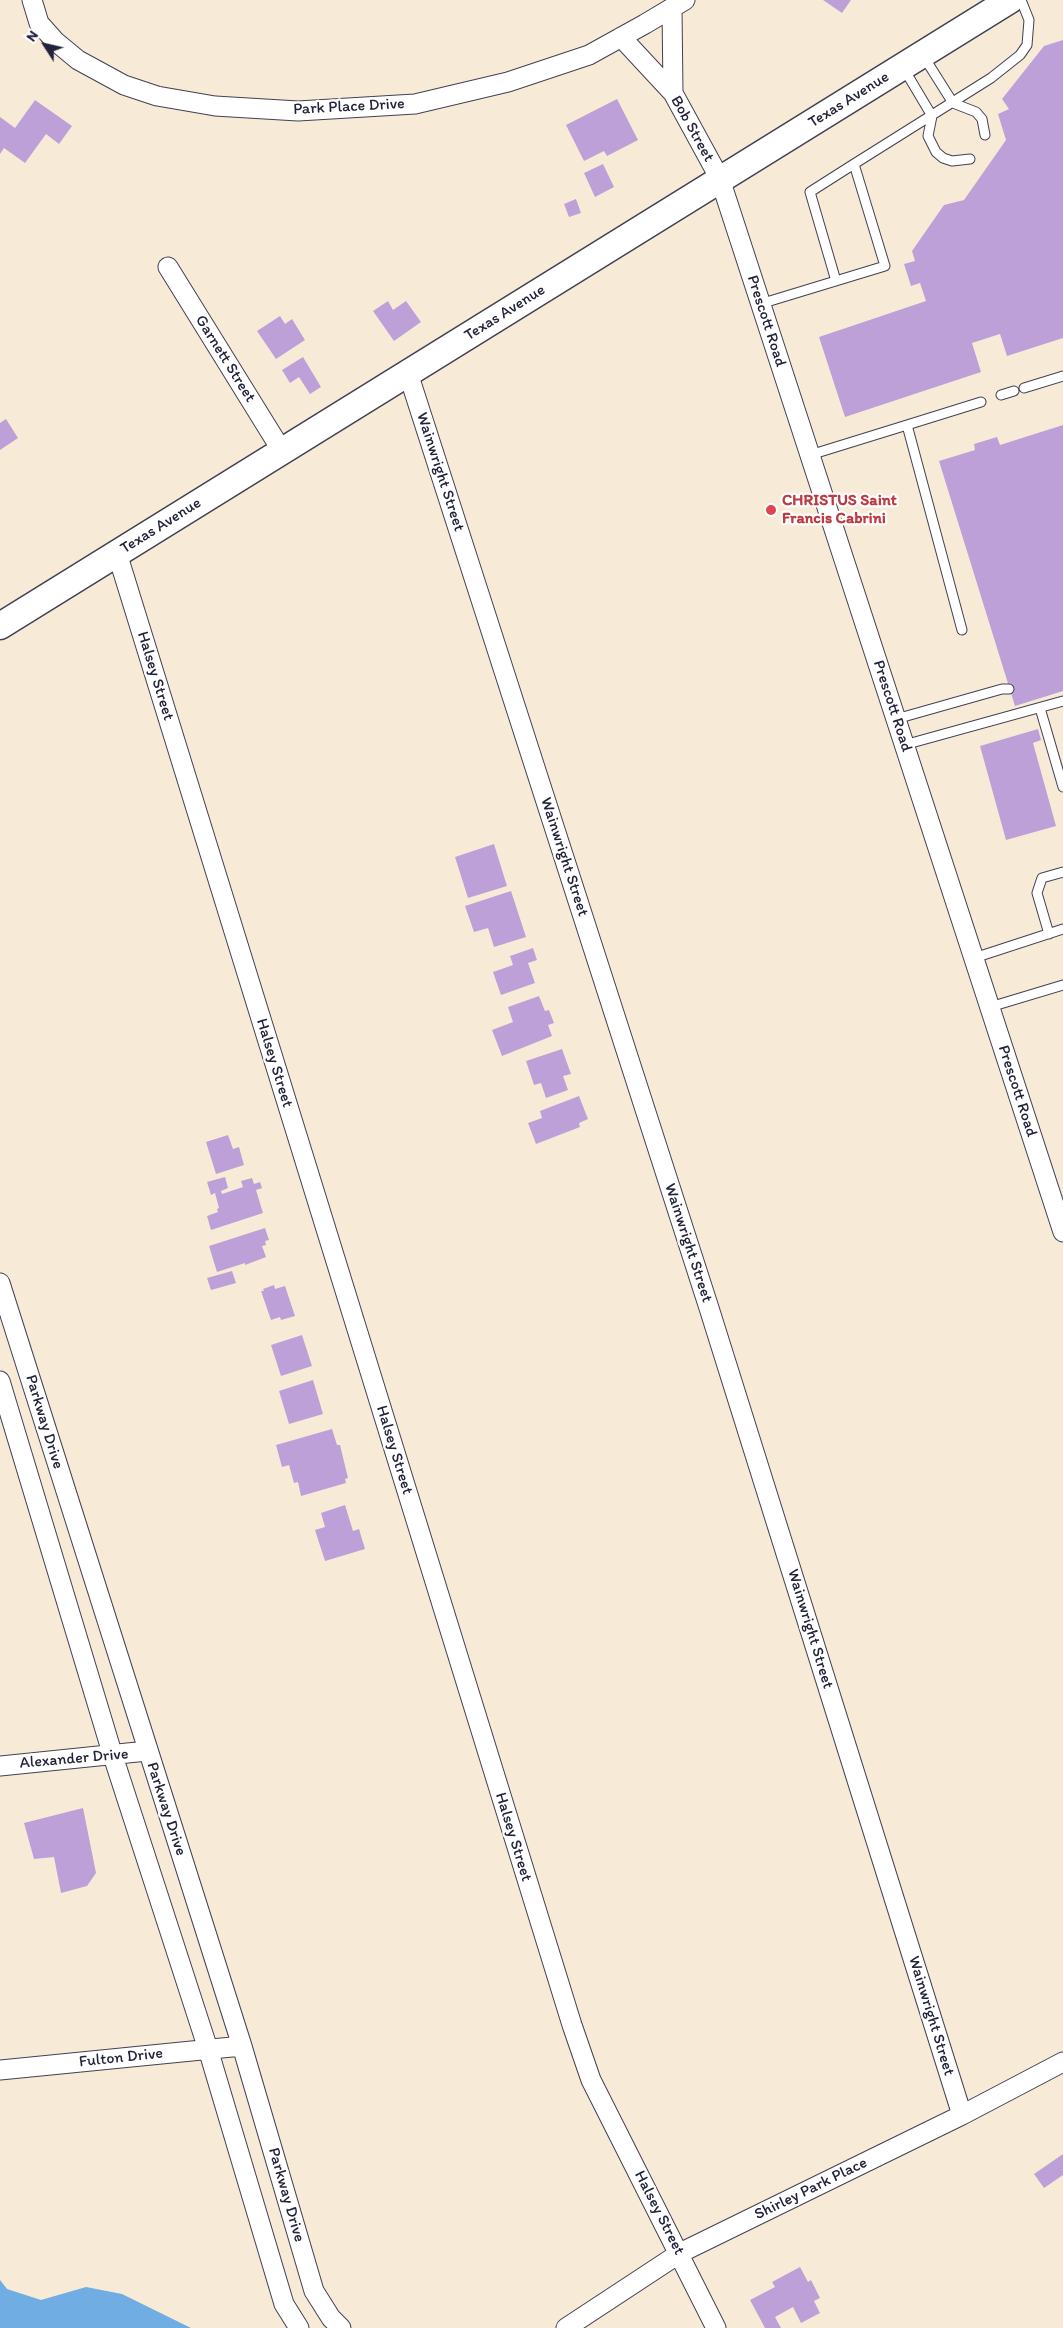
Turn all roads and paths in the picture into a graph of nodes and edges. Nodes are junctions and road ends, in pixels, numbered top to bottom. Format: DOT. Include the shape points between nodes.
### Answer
graph roads {
  1 [pos="32,0"];
  2 [pos="1010,0"];
  3 [pos="1021,0"];
  4 [pos="678,4"];
  5 [pos="621,38"];
  6 [pos="913,61"];
  7 [pos="673,93"];
  8 [pos="953,103"];
  9 [pos="932,116"];
  10 [pos="985,135"];
  11 [pos="970,159"];
  12 [pos="854,164"];
  13 [pos="720,179"];
  14 [pos="168,267"];
  15 [pos="836,281"];
  16 [pos="760,304"];
  17 [pos="408,373"];
  18 [pos="1063,376"];
  19 [pos="1024,388"];
  20 [pos="1014,391"];
  21 [pos="1001,395"];
  22 [pos="981,402"];
  23 [pos="907,424"];
  24 [pos="282,451"];
  25 [pos="810,455"];
  26 [pos="118,553"];
  27 [pos="0,626"];
  28 [pos="962,630"];
  29 [pos="1006,687"];
  30 [pos="1063,701"];
  31 [pos="1040,708"];
  32 [pos="896,720"];
  33 [pos="904,745"];
  34 [pos="1063,787"];
  35 [pos="1063,872"];
  36 [pos="1063,929"];
  37 [pos="1049,934"];
  38 [pos="974,958"];
  39 [pos="1063,985"];
  40 [pos="990,1007"];
  41 [pos="1063,1232"];
  42 [pos="0,1283"];
  43 [pos="0,1381"];
  44 [pos="147,1751"];
  45 [pos="113,1756"];
  46 [pos="0,1766"];
  47 [pos="242,2046"];
  48 [pos="208,2049"];
  49 [pos="1063,2062"];
  50 [pos="0,2070"];
  51 [pos="962,2114"];
  52 [pos="680,2253"];
  53 [pos="299,2328"];
  54 [pos="341,2328"];
  55 [pos="566,2328"];
  56 [pos="716,2328"];
  1 -- 5 [label="street, Park Place Drive" via="39,23 55,41 78,60 124,85 157,96 215,106 288,111 414,104 546,71"];
  2 -- 6 [label="street, Texas Avenue"];
  3 -- 8 [label="lane" via="1029,20 1027,45 1009,65"];
  4 -- 5 [label="street, Park Place Drive"];
  4 -- 7 [label="street"];
  5 -- 7 [label="street, Bob Street"];
  6 -- 8 [label="lane"];
  6 -- 9 [label="lane"];
  6 -- 13 [label="street, Texas Avenue"];
  7 -- 13 [label="street, Bob Street"];
  8 -- 9 [label="lane"];
  8 -- 10 [label="lane" via="976,112 985,128"];
  9 -- 11 [label="lane" via="928,136 936,152 952,161"];
  9 -- 12 [label="lane"];
  12 -- 15 [label="lane" via="810,192"];
  12 -- 15 [label="lane" via="885,266"];
  13 -- 16 [label="street, Prescott Road"];
  13 -- 17 [label="street, Texas Avenue"];
  14 -- 24 [label="street, Garnett Street"];
  15 -- 16 [label="lane"];
  16 -- 25 [label="street, Prescott Road"];
  17 -- 24 [label="street, Texas Avenue"];
  17 -- 51 [label="street, Wainwright Street" via="703,1289"];
  18 -- 19 [label="lane"];
  20 -- 21 [label="lane"];
  22 -- 23 [label="lane"];
  23 -- 25 [label="lane"];
  23 -- 28 [label="lane"];
  24 -- 26 [label="street, Texas Avenue"];
  25 -- 32 [label="street, Prescott Road"];
  26 -- 27 [label="street, Texas Avenue"];
  26 -- 52 [label="street, Halsey Street" via="572,2025 591,2080"];
  29 -- 32 [label="lane"];
  30 -- 31 [label="lane"];
  31 -- 33 [label="lane"];
  31 -- 34 [label="lane"];
  32 -- 33 [label="street, Prescott Road"];
  33 -- 38 [label="street, Prescott Road"];
  35 -- 37 [label="lane" via="1042,878 1037,894"];
  36 -- 37 [label="lane"];
  37 -- 38 [label="lane"];
  38 -- 40 [label="street, Prescott Road"];
  39 -- 40 [label="lane"];
  40 -- 41 [label="street, Prescott Road"];
  42 -- 44 [label="street, Parkway Drive"];
  43 -- 45 [label="street, Parkway Drive"];
  44 -- 45 [label="street, Alexander Drive"];
  44 -- 47 [label="street, Parkway Drive"];
  45 -- 46 [label="street, Alexander Drive"];
  45 -- 48 [label="street, Parkway Drive"];
  47 -- 48 [label="street, Fulton Drive"];
  47 -- 54 [label="street, Parkway Drive" via="314,2291"];
  48 -- 50 [label="street, Fulton Drive"];
  48 -- 53 [label="street, Parkway Drive" via="284,2304"];
  49 -- 51 [label="street, Shirley Park Place"];
  51 -- 52 [label="street, Shirley Park Place"];
  52 -- 55 [label="street, Shirley Park Place"];
  52 -- 56 [label="street, Halsey Street"];
}
